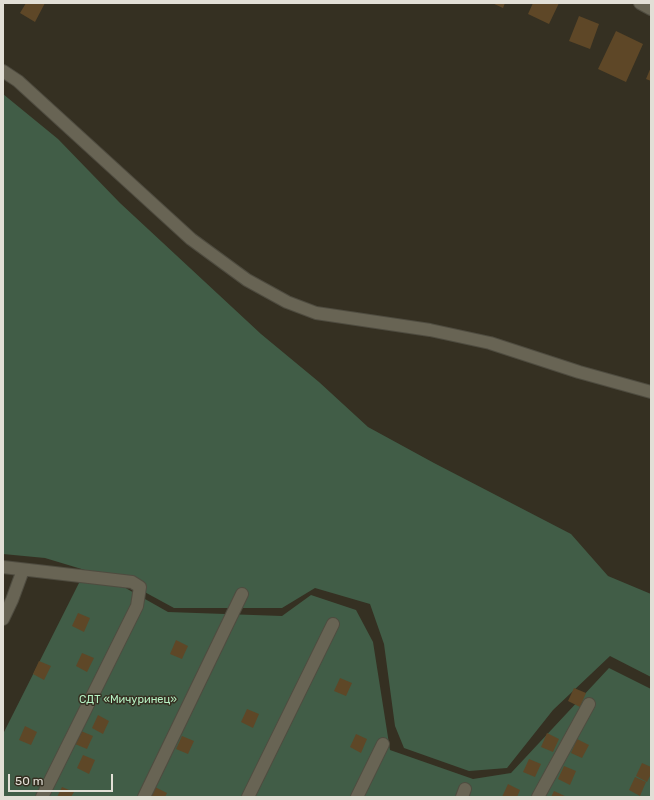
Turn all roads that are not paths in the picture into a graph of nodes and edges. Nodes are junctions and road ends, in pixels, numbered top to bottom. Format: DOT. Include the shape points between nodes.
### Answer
graph roads {
  1 [pos="640,3"];
  2 [pos="651,9"];
  3 [pos="3,71"];
  4 [pos="651,392"];
  5 [pos="3,567"];
  6 [pos="23,570"];
  7 [pos="242,594"];
  8 [pos="3,619"];
  9 [pos="333,624"];
  10 [pos="589,704"];
  11 [pos="383,744"];
  12 [pos="42,797"];
  13 [pos="144,797"];
  14 [pos="248,797"];
  15 [pos="357,797"];
  16 [pos="538,797"];
  1 -- 2 [label="street"];
  3 -- 4 [label="street" via="191,239 247,280 287,302 316,314 430,330 490,343"];
  5 -- 6 [label="street"];
  6 -- 8 [label="street"];
  6 -- 12 [label="street" via="132,582 140,587 137,606"];
  7 -- 13 [label="street"];
  9 -- 14 [label="street"];
  10 -- 16 [label="street"];
  11 -- 15 [label="street"];
}
